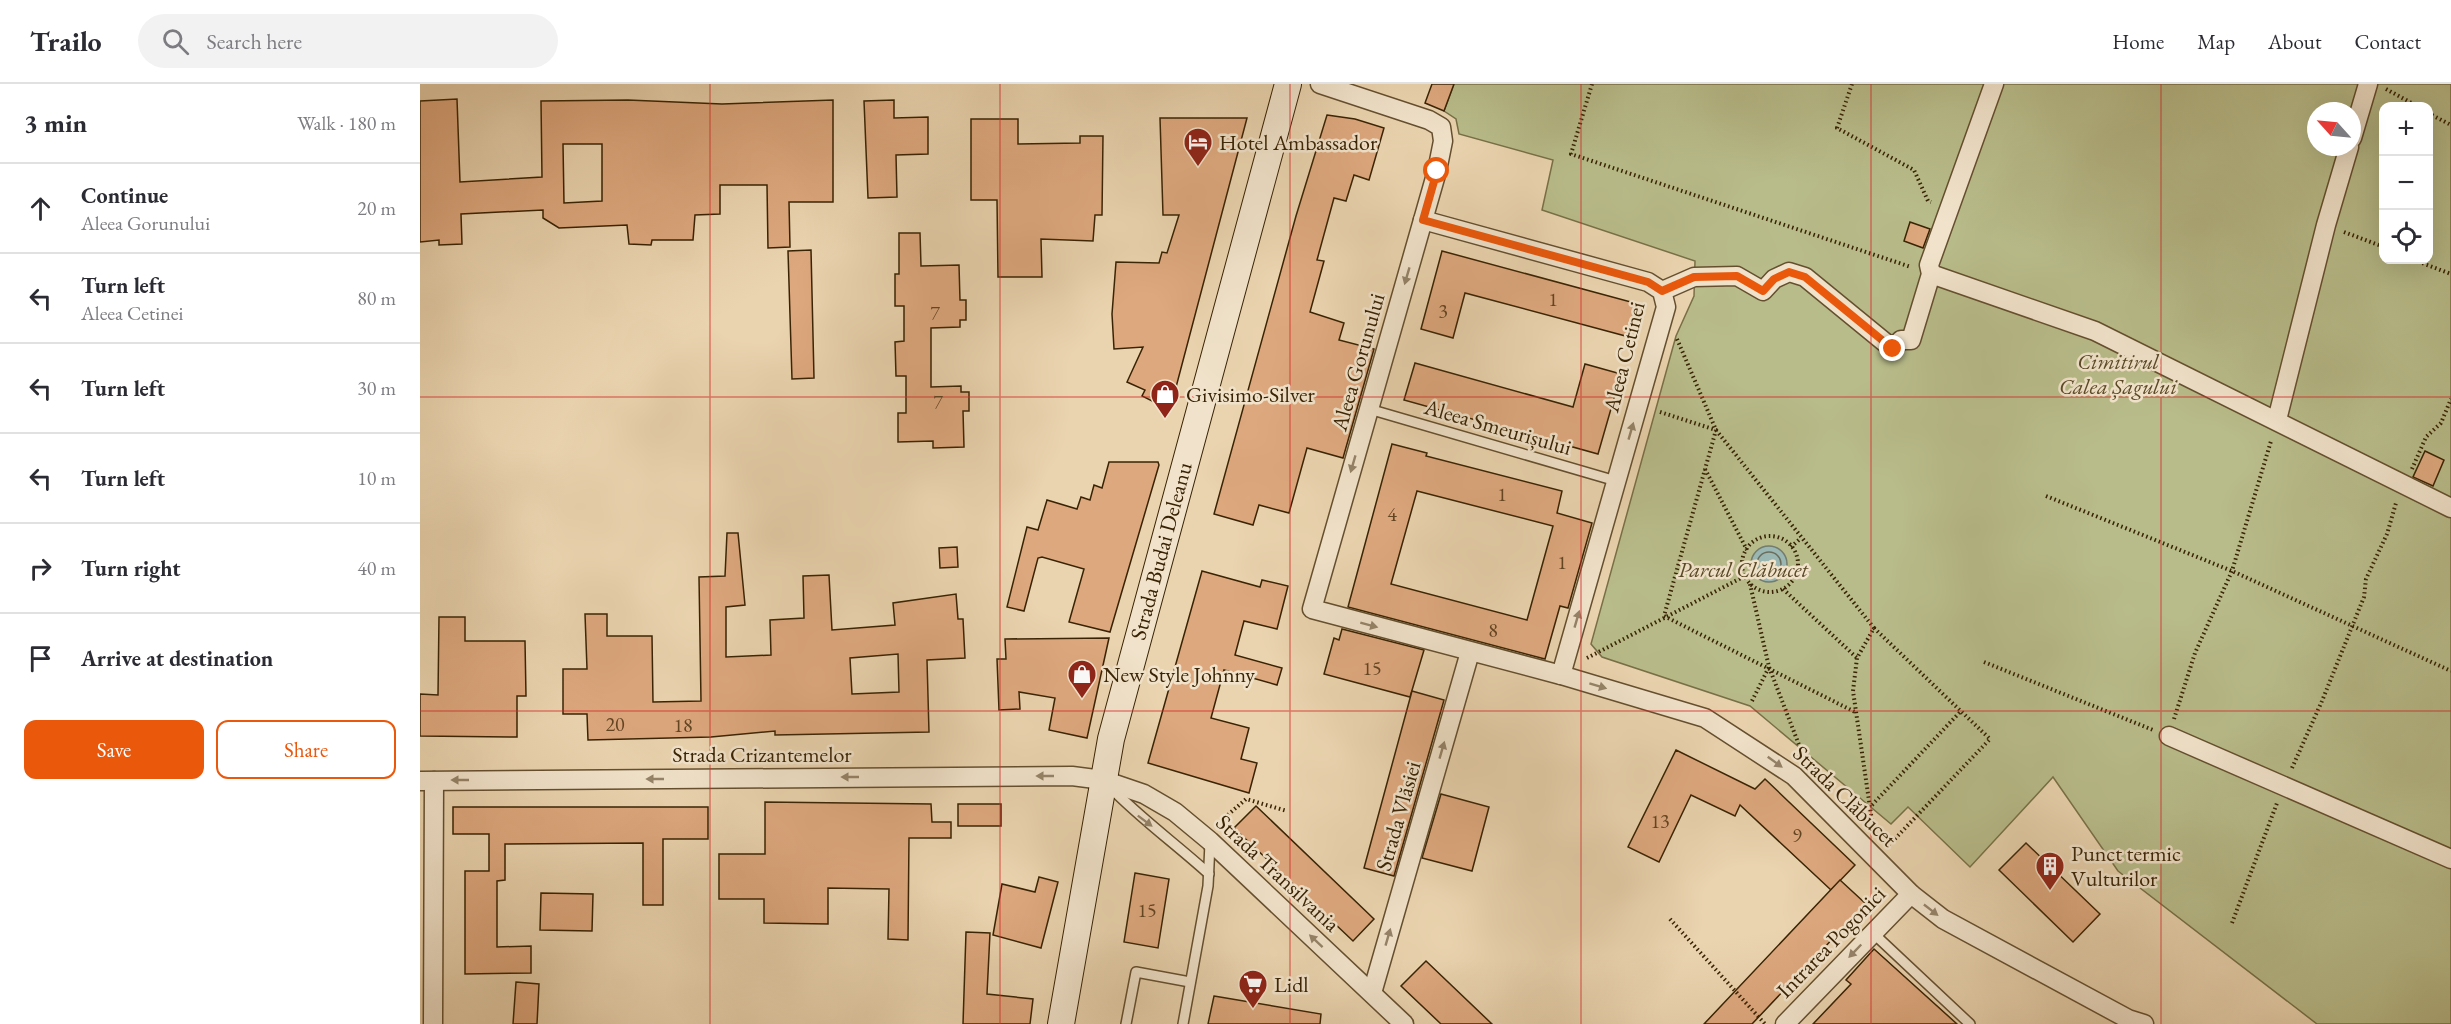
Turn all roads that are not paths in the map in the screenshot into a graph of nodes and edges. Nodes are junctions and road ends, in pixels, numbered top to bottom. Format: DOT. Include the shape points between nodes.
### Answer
graph roads {
  1 [pos="1287,84"];
  2 [pos="1320,84"];
  3 [pos="1994,84"];
  4 [pos="2368,84"];
  5 [pos="2361,108"];
  6 [pos="2346,156"];
  7 [pos="1423,220"];
  8 [pos="1931,274"];
  9 [pos="1664,299"];
  10 [pos="1369,409"];
  11 [pos="2277,420"];
  12 [pos="1616,481"];
  13 [pos="2451,508"];
  14 [pos="1312,609"];
  15 [pos="1470,652"];
  16 [pos="1561,675"];
  17 [pos="2169,736"];
  18 [pos="1103,780"];
  19 [pos="427,781"];
  20 [pos="1210,842"];
  21 [pos="2451,859"];
  22 [pos="1209,874"];
  23 [pos="1911,894"];
  24 [pos="1873,933"];
  25 [pos="1190,982"];
  26 [pos="1372,993"];
  27 [pos="2132,1022"];
  28 [pos="433,1024"];
  29 [pos="1060,1024"];
  30 [pos="1126,1024"];
  31 [pos="1183,1024"];
  32 [pos="1404,1024"];
  33 [pos="1785,1024"];
  34 [pos="1970,1024"];
  1 -- 18 [label="main road, Strada Budai Deleanu"];
  2 -- 7 [label="street, Aleea Gorunului" via="1441,127 1443,141"];
  3 -- 8 [label="street" via="1929,265"];
  4 -- 5 [label="street"];
  6 -- 11 [label="street"];
  7 -- 9 [label="street, Aleea Cetinei" via="1648,282"];
  7 -- 10 [label="street, Aleea Gorunului, one-way"];
  8 -- 9 [label="street" via="1911,340 1901,340 1893,349 1805,277 1789,272 1774,279 1763,291 1737,276 1694,277"];
  8 -- 11 [label="street" via="2095,331"];
  12 -- 9 [label="street, Aleea Cetinei, one-way"];
  10 -- 12 [label="lane, Aleea Smeurișului"];
  10 -- 14 [label="street, Aleea Gorunului, one-way"];
  11 -- 13 [label="street"];
  16 -- 12 [label="street, Aleea Cetinei, one-way"];
  14 -- 15 [label="street, Strada Clăbucet, one-way"];
  15 -- 16 [label="street, Strada Clăbucet"];
  26 -- 15 [label="street, Strada Vlăsiei, one-way"];
  16 -- 23 [label="street, Strada Clăbucet, one-way" via="1705,718 1794,776"];
  17 -- 21 [label="street"];
  18 -- 19 [label="street, Strada Crizantemelor, one-way" via="1060,776"];
  18 -- 20 [label="street, Strada Transilvania" via="1155,798"];
  18 -- 22 [label="lane, one-way" via="1140,818 1175,842"];
  18 -- 29 [label="main road, Strada Budai Deleanu"];
  19 -- 28 [label="street"];
  20 -- 22 [label="lane"];
  26 -- 20 [label="street, Strada Transilvania, one-way"];
  22 -- 25 [label="lane"];
  23 -- 24 [label="street, Intrarea Pogonici"];
  23 -- 27 [label="street, Strada Clăbucet, one-way" via="1943,919"];
  24 -- 33 [label="street, Intrarea Pogonici, one-way"];
  24 -- 34 [label="lane"];
  25 -- 30 [label="lane" via="1136,972"];
  25 -- 31 [label="lane"];
  26 -- 32 [label="street, Strada Transilvania"];
}
